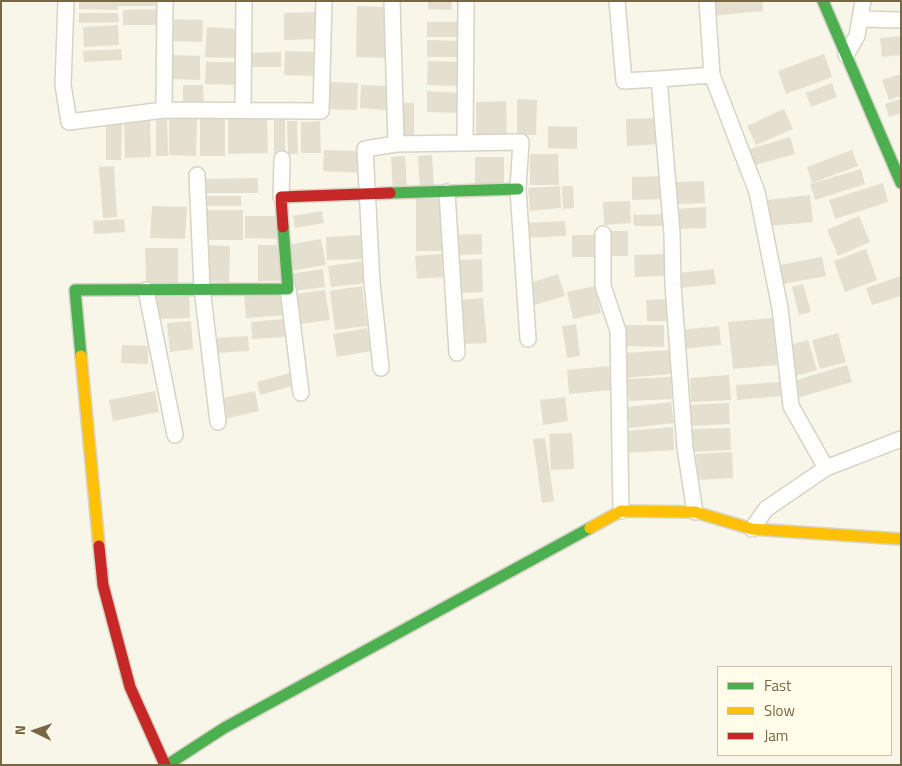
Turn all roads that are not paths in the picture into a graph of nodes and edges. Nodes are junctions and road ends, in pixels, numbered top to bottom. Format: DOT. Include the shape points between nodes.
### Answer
graph roads {
  1 [pos="66,1"];
  2 [pos="165,1"];
  3 [pos="244,1"];
  4 [pos="324,1"];
  5 [pos="392,1"];
  6 [pos="466,1"];
  7 [pos="617,1"];
  8 [pos="707,1"];
  9 [pos="823,1"];
  10 [pos="863,1"];
  11 [pos="860,19"];
  12 [pos="901,20"];
  13 [pos="846,55"];
  14 [pos="712,75"];
  15 [pos="659,79"];
  16 [pos="164,110"];
  17 [pos="243,110"];
  18 [pos="465,141"];
  19 [pos="396,144"];
  20 [pos="282,159"];
  21 [pos="197,175"];
  22 [pos="901,182"];
  23 [pos="518,188"];
  24 [pos="447,192"];
  25 [pos="368,194"];
  26 [pos="282,197"];
  27 [pos="603,234"];
  28 [pos="202,288"];
  29 [pos="288,289"];
  30 [pos="146,290"];
  31 [pos="528,339"];
  32 [pos="456,352"];
  33 [pos="381,368"];
  34 [pos="301,393"];
  35 [pos="218,422"];
  36 [pos="175,435"];
  37 [pos="901,439"];
  38 [pos="826,468"];
  39 [pos="621,511"];
  40 [pos="695,512"];
  41 [pos="752,529"];
  42 [pos="901,539"];
  43 [pos="166,765"];
  1 -- 16 [label="street" via="63,85 69,122"];
  2 -- 16 [label="street"];
  3 -- 17 [label="street"];
  4 -- 17 [label="street" via="321,111"];
  5 -- 19 [label="street"];
  6 -- 18 [label="street"];
  7 -- 15 [label="street" via="624,81"];
  8 -- 14 [label="street"];
  9 -- 13 [label="street"];
  10 -- 11 [label="street"];
  11 -- 12 [label="street"];
  11 -- 13 [label="street" via="857,36"];
  13 -- 22 [label="street"];
  14 -- 15 [label="street"];
  14 -- 38 [label="street" via="757,192 780,308 791,406"];
  15 -- 40 [label="street" via="685,448"];
  16 -- 17 [label="street"];
  18 -- 19 [label="street"];
  18 -- 23 [label="street" via="521,142"];
  19 -- 25 [label="street" via="365,149"];
  20 -- 26 [label="street"];
  21 -- 28 [label="street"];
  23 -- 24 [label="street"];
  23 -- 31 [label="street"];
  24 -- 25 [label="street"];
  24 -- 32 [label="street"];
  25 -- 26 [label="street"];
  25 -- 33 [label="street" via="372,283"];
  26 -- 29 [label="street"];
  27 -- 39 [label="street" via="603,286 618,331"];
  28 -- 29 [label="street"];
  28 -- 30 [label="street"];
  28 -- 35 [label="street"];
  29 -- 34 [label="street"];
  30 -- 36 [label="street"];
  30 -- 43 [label="street" via="75,290 103,585 130,687"];
  37 -- 38 [label="street"];
  38 -- 41 [label="street" via="766,509"];
  39 -- 40 [label="street"];
  39 -- 43 [label="street" via="224,728"];
  40 -- 41 [label="street"];
  41 -- 42 [label="street"];
}
